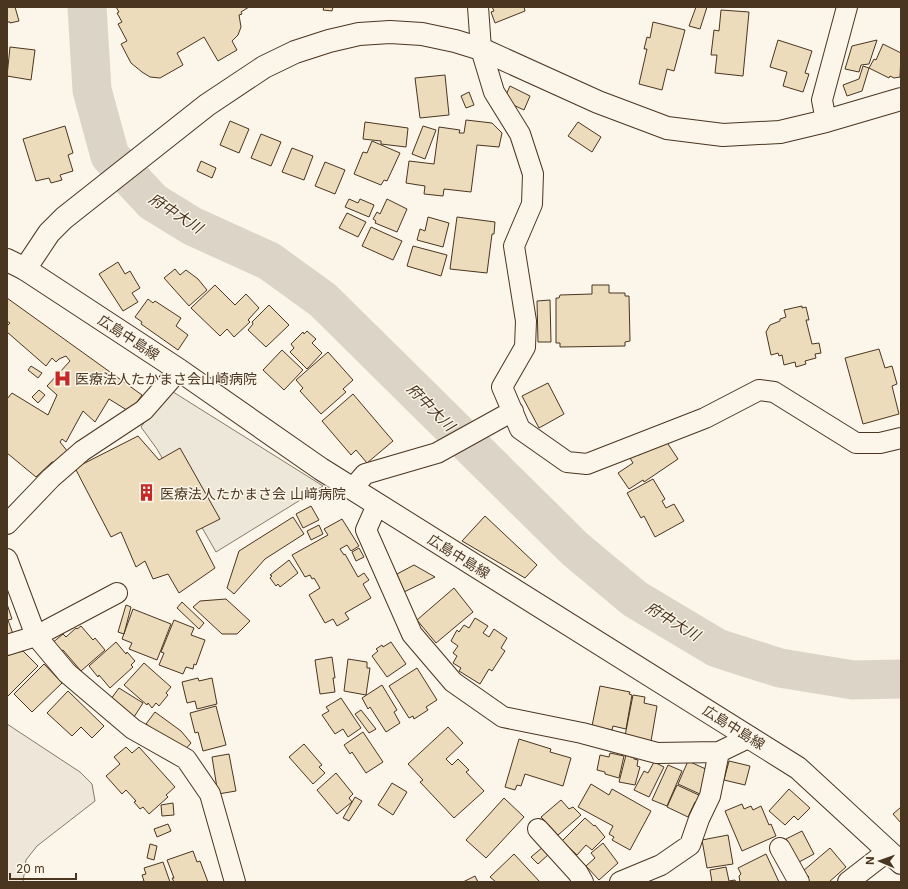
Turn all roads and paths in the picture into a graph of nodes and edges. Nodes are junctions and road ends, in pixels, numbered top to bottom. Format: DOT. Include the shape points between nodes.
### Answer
graph roads {
  1 [pos="478,7"];
  2 [pos="847,7"];
  3 [pos="481,49"];
  4 [pos="901,99"];
  5 [pos="826,121"];
  6 [pos="16,264"];
  7 [pos="179,370"];
  8 [pos="508,413"];
  9 [pos="901,438"];
  10 [pos="352,489"];
  11 [pos="377,505"];
  12 [pos="7,524"];
  13 [pos="7,559"];
  14 [pos="117,593"];
  15 [pos="36,636"];
  16 [pos="7,645"];
  17 [pos="750,737"];
  18 [pos="719,752"];
  19 [pos="538,829"];
  20 [pos="780,848"];
  21 [pos="895,857"];
  22 [pos="235,882"];
  23 [pos="583,882"];
  24 [pos="620,882"];
  25 [pos="799,882"];
  26 [pos="848,882"];
  1 -- 3 [label="street"];
  2 -- 5 [label="street" via="822,100"];
  3 -- 5 [label="main road" via="598,102 667,128 723,135 780,132"];
  3 -- 6 [label="main road" via="422,34 390,32 359,34 295,52 264,67 207,104 97,191"];
  3 -- 8 [label="street" via="494,92 520,134 533,174 532,204 514,246 526,321 525,347 502,386"];
  4 -- 5 [label="main road"];
  6 -- 7 [label="main road, 広島中島線"];
  7 -- 10 [label="main road, 広島中島線"];
  7 -- 12 [label="street" via="144,410 82,451 51,478"];
  8 -- 9 [label="street" via="520,429 566,462 587,464 705,418 759,390 774,392 856,443 880,443"];
  8 -- 10 [label="street" via="437,453 365,474"];
  10 -- 11 [label="main road, 広島中島線"];
  11 -- 17 [label="main road, 広島中島線"];
  11 -- 18 [label="street" via="366,530 412,634 453,682 502,717 582,733 657,753"];
  13 -- 15 [label="street"];
  14 -- 15 [label="street"];
  15 -- 16 [label="street"];
  15 -- 22 [label="street" via="67,673 133,730 186,759 210,794"];
  17 -- 18 [label="street"];
  17 -- 21 [label="main road, 広島中島線" via="798,768"];
  18 -- 24 [label="street" via="710,796 690,844 661,865"];
  19 -- 23 [label="street" via="578,873"];
  20 -- 25 [label="street"];
  21 -- 26 [label="street"];
}
